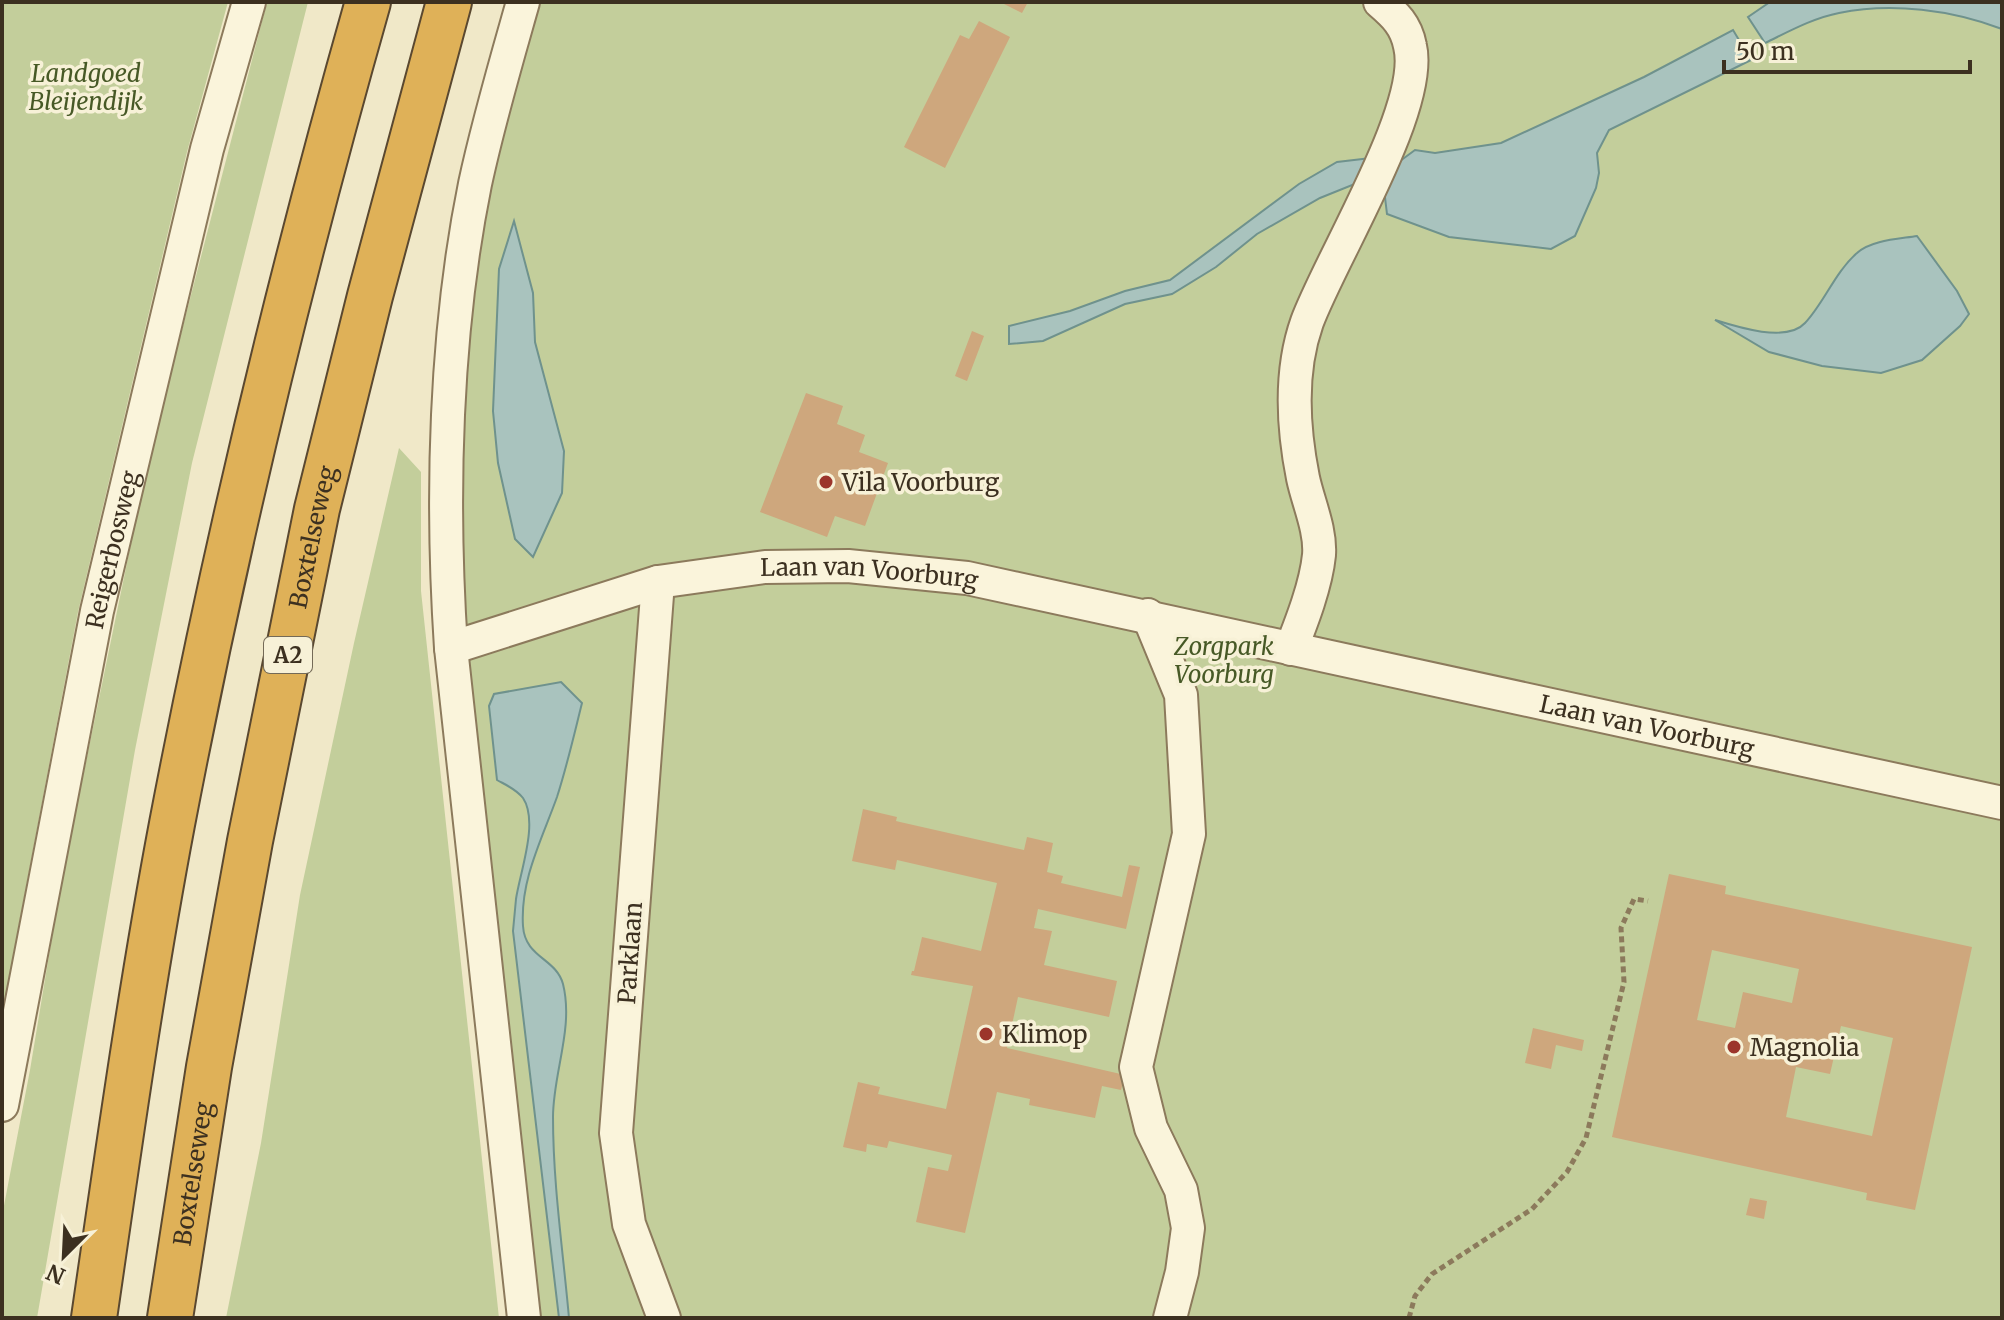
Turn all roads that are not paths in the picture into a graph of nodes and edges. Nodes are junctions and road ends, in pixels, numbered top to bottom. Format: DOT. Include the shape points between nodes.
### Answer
graph roads {
  1 [pos="249,2"];
  2 [pos="368,2"];
  3 [pos="449,2"];
  4 [pos="523,2"];
  5 [pos="1380,2"];
  6 [pos="658,582"];
  7 [pos="1148,615"];
  8 [pos="451,648"];
  9 [pos="1291,649"];
  10 [pos="2002,803"];
  11 [pos="2,1105"];
  12 [pos="94,1318"];
  13 [pos="170,1318"];
  14 [pos="524,1318"];
  15 [pos="664,1318"];
  16 [pos="1170,1318"];
  1 -- 11 [label="street, Reigerbosweg" via="207,149 97,611"];
  2 -- 12 [label="highway" via="240,493 172,825"];
  3 -- 13 [label="highway, Boxtelseweg / A2" via="314,524 209,1067"];
  4 -- 8 [label="street" via="475,184 456,306 447,480"];
  5 -- 9 [label="street" via="1400,19 1411,47 1411,85 1386,153 1301,339 1296,426 1319,554"];
  6 -- 7 [label="street, Laan van Voorburg" via="765,567 848,566 967,578"];
  6 -- 8 [label="street, Laan van Voorburg"];
  6 -- 15 [label="street, Parklaan" via="616,1133 629,1224"];
  7 -- 9 [label="street, Laan van Voorburg"];
  7 -- 16 [label="street" via="1181,695 1189,834 1136,1067 1151,1128 1181,1190 1188,1228"];
  8 -- 14 [label="street"];
  9 -- 10 [label="street, Laan van Voorburg"];
}
